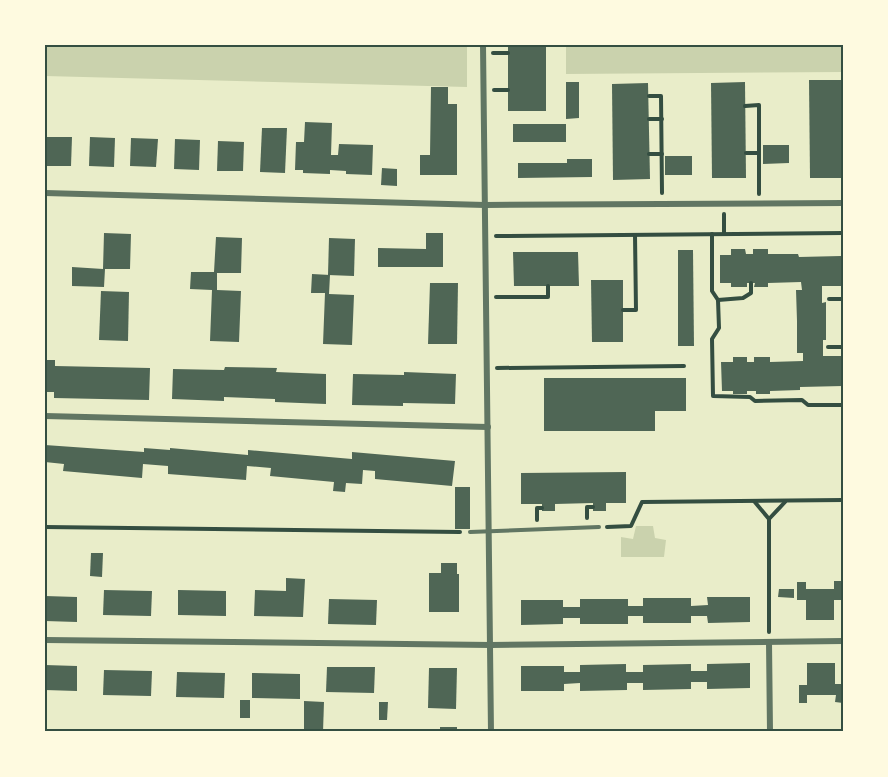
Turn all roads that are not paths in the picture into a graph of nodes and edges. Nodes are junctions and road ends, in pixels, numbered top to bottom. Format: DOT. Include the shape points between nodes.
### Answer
graph roads {
  1 [pos="483,45"];
  2 [pos="45,193"];
  3 [pos="843,203"];
  4 [pos="485,205"];
  5 [pos="45,416"];
  6 [pos="488,427"];
  7 [pos="599,527"];
  8 [pos="489,531"];
  9 [pos="470,532"];
  10 [pos="45,640"];
  11 [pos="843,641"];
  12 [pos="770,642"];
  13 [pos="491,645"];
  14 [pos="490,732"];
  15 [pos="770,732"];
  1 -- 4 [label="street"];
  2 -- 4 [label="street"];
  3 -- 4 [label="street"];
  4 -- 6 [label="street"];
  5 -- 6 [label="street"];
  6 -- 8 [label="street"];
  7 -- 8 [label="lane"];
  8 -- 9 [label="lane"];
  8 -- 13 [label="street"];
  10 -- 13 [label="street"];
  11 -- 12 [label="street"];
  12 -- 13 [label="street"];
  12 -- 15 [label="street"];
  13 -- 14 [label="street"];
}
